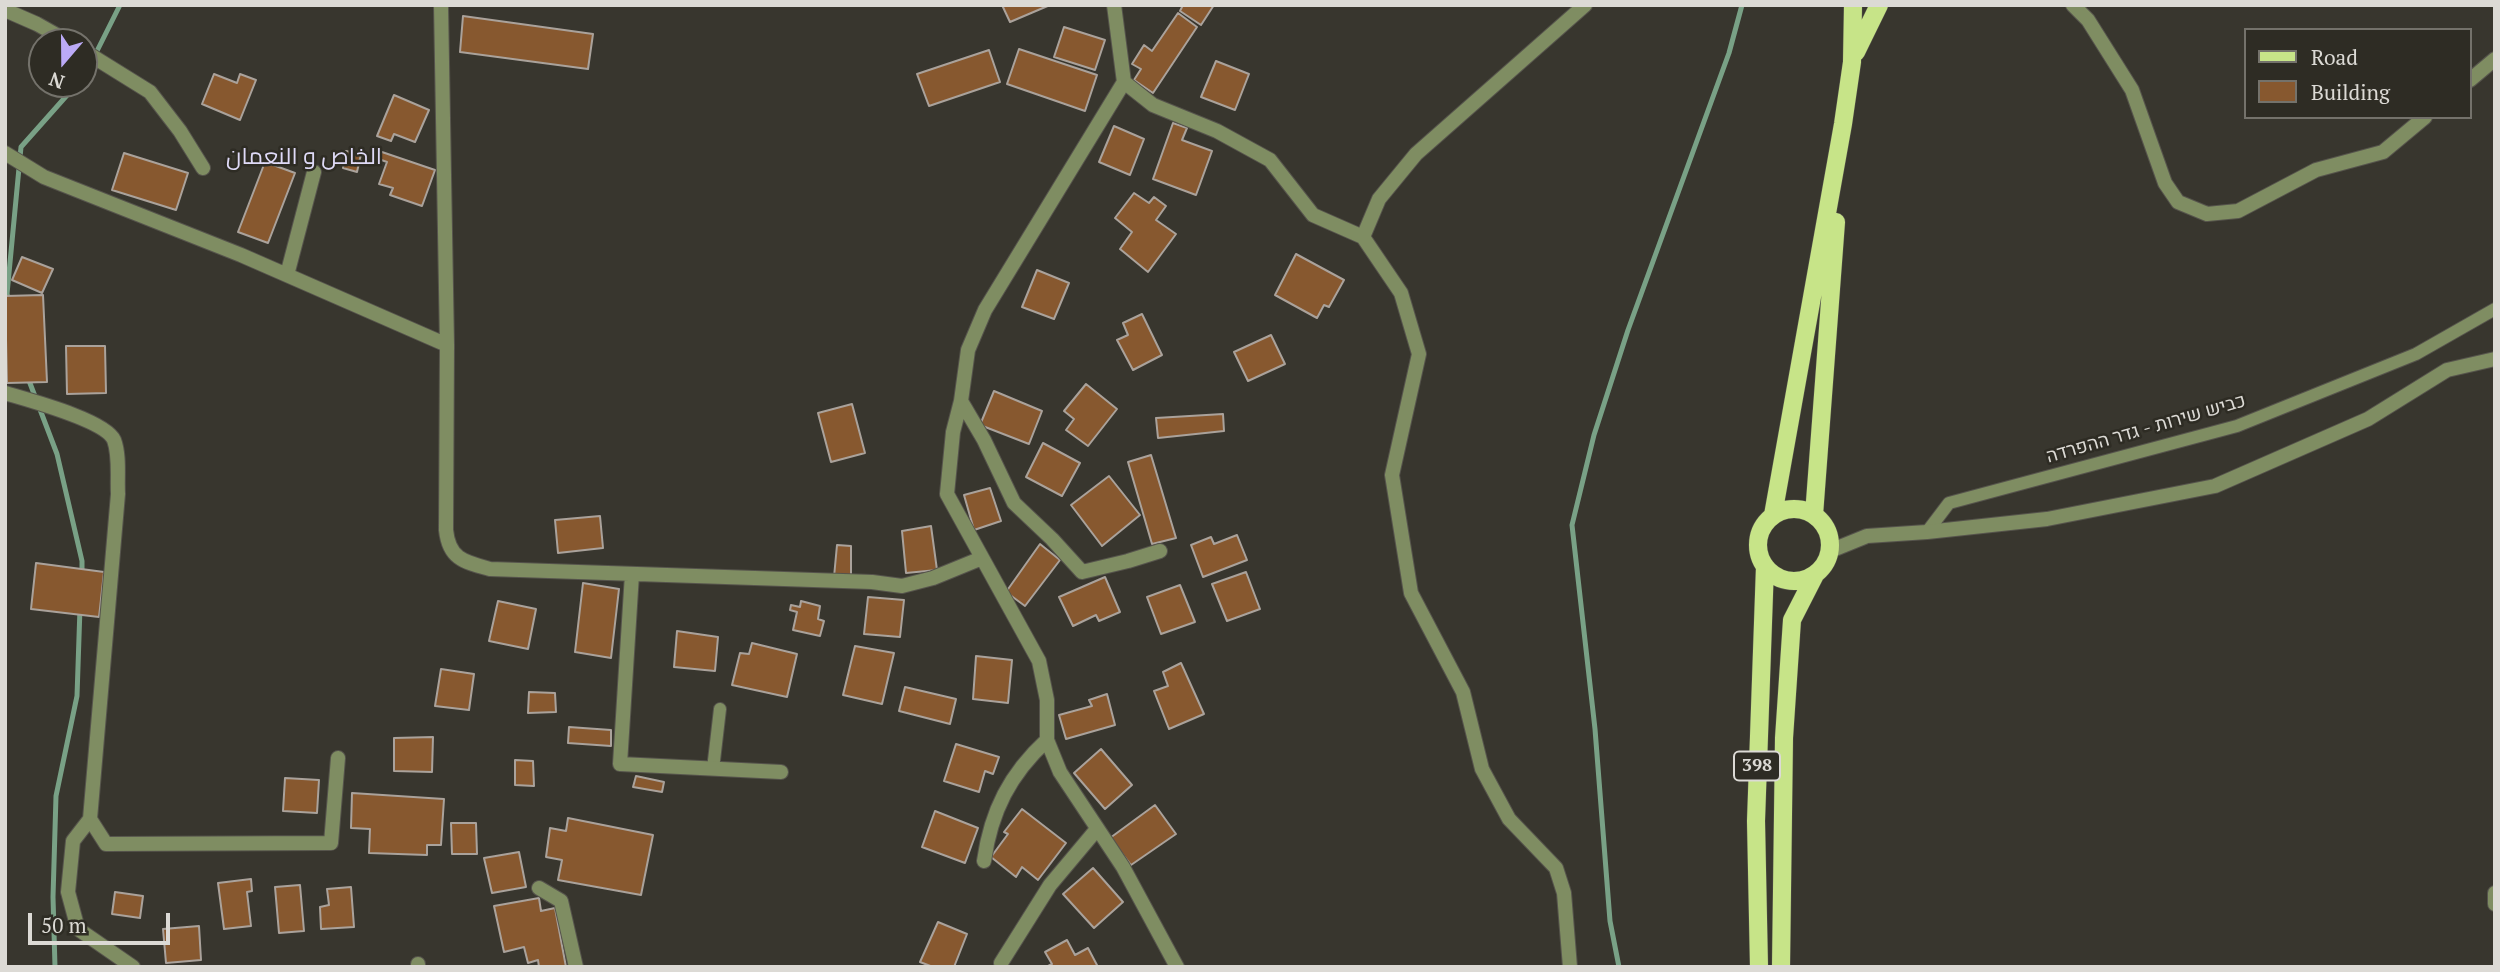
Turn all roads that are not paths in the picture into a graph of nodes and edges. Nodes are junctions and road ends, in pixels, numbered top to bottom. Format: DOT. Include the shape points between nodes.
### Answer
graph roads {
  1 [pos="441,5"];
  2 [pos="1114,5"];
  3 [pos="1585,5"];
  4 [pos="1853,5"];
  5 [pos="1879,5"];
  6 [pos="2066,5"];
  7 [pos="2073,5"];
  8 [pos="5,10"];
  9 [pos="2088,20"];
  10 [pos="44,28"];
  11 [pos="2495,59"];
  12 [pos="98,60"];
  13 [pos="1852,62"];
  14 [pos="2472,78"];
  15 [pos="1124,82"];
  16 [pos="2423,119"];
  17 [pos="1843,124"];
  18 [pos="5,153"];
  19 [pos="204,169"];
  20 [pos="314,172"];
  21 [pos="1363,237"];
  22 [pos="287,275"];
  23 [pos="2495,309"];
  24 [pos="447,345"];
  25 [pos="2495,359"];
  26 [pos="5,393"];
  27 [pos="961,401"];
  28 [pos="1814,515"];
  29 [pos="1773,516"];
  30 [pos="1927,532"];
  31 [pos="1160,551"];
  32 [pos="1830,551"];
  33 [pos="982,558"];
  34 [pos="1765,566"];
  35 [pos="632,574"];
  36 [pos="1815,575"];
  37 [pos="720,709"];
  38 [pos="1047,740"];
  39 [pos="338,758"];
  40 [pos="713,769"];
  41 [pos="781,772"];
  42 [pos="90,819"];
  43 [pos="1756,821"];
  44 [pos="1782,821"];
  45 [pos="1097,829"];
  46 [pos="984,861"];
  47 [pos="539,888"];
  48 [pos="2495,893"];
  49 [pos="2495,904"];
  50 [pos="1001,963"];
  51 [pos="133,967"];
  52 [pos="576,967"];
  53 [pos="1177,967"];
  54 [pos="1570,967"];
  55 [pos="1759,967"];
  56 [pos="1781,967"];
  1 -- 24 [label="street"];
  2 -- 15 [label="street"];
  3 -- 21 [label="street" via="1416,153 1379,199"];
  4 -- 13 [label="main road, 398"];
  5 -- 13 [label="main road, 398"];
  6 -- 9 [label="street"];
  7 -- 9 [label="street"];
  8 -- 10 [label="street"];
  9 -- 16 [label="street" via="2132,90 2165,183 2178,202 2207,214 2238,211 2316,170 2383,152"];
  11 -- 14 [label="street"];
  12 -- 19 [label="street" via="149,92"];
  13 -- 17 [label="main road, 398"];
  15 -- 21 [label="street" via="1153,104 1270,160 1313,215"];
  15 -- 27 [label="street" via="985,310 968,350"];
  17 -- 28 [label="main road, 398"];
  17 -- 29 [label="main road, 398"];
  18 -- 22 [label="street" via="44,177"];
  20 -- 22 [label="street"];
  21 -- 54 [label="street" via="1401,293 1419,354 1392,475 1411,593 1463,692 1487,779 1509,819 1556,868 1564,893"];
  22 -- 24 [label="street"];
  23 -- 30 [label="lane, כביש שירות - גדר ההפרדה" via="2416,354 2237,426 1950,503"];
  24 -- 35 [label="street" via="446,530 454,555 490,569"];
  25 -- 30 [label="street" via="2447,370 2368,419 2215,486 2047,519"];
  26 -- 42 [label="street" via="96,425 113,438 117,456 118,494"];
  27 -- 31 [label="street" via="1014,503 1082,572"];
  27 -- 33 [label="street" via="951,442 947,494"];
  28 -- 29 [label="main road" via="1786,510"];
  28 -- 32 [label="main road" via="1830,537"];
  29 -- 34 [label="main road, 398" via="1759,539"];
  30 -- 32 [label="street" via="1867,536"];
  32 -- 36 [label="main road, 398"];
  33 -- 35 [label="street" via="933,579 902,586"];
  33 -- 38 [label="street" via="1039,661 1047,701"];
  34 -- 36 [label="main road" via="1788,581"];
  34 -- 43 [label="main road, 398"];
  35 -- 40 [label="street" via="620,764"];
  36 -- 44 [label="main road, 398" via="1792,620"];
  37 -- 40 [label="lane"];
  38 -- 45 [label="street" via="1060,772"];
  38 -- 46 [label="street" via="1028,758 998,804"];
  39 -- 42 [label="street" via="331,843 106,844"];
  40 -- 41 [label="street"];
  42 -- 51 [label="street" via="73,841 68,892 78,929"];
  43 -- 44 [label="main road" via="1765,826"];
  43 -- 55 [label="main road, 398"];
  44 -- 56 [label="main road, 398"];
  45 -- 50 [label="street" via="1050,885"];
  45 -- 53 [label="street"];
  47 -- 52 [label="street" via="561,901"];
  48 -- 49 [label="street"];
}
